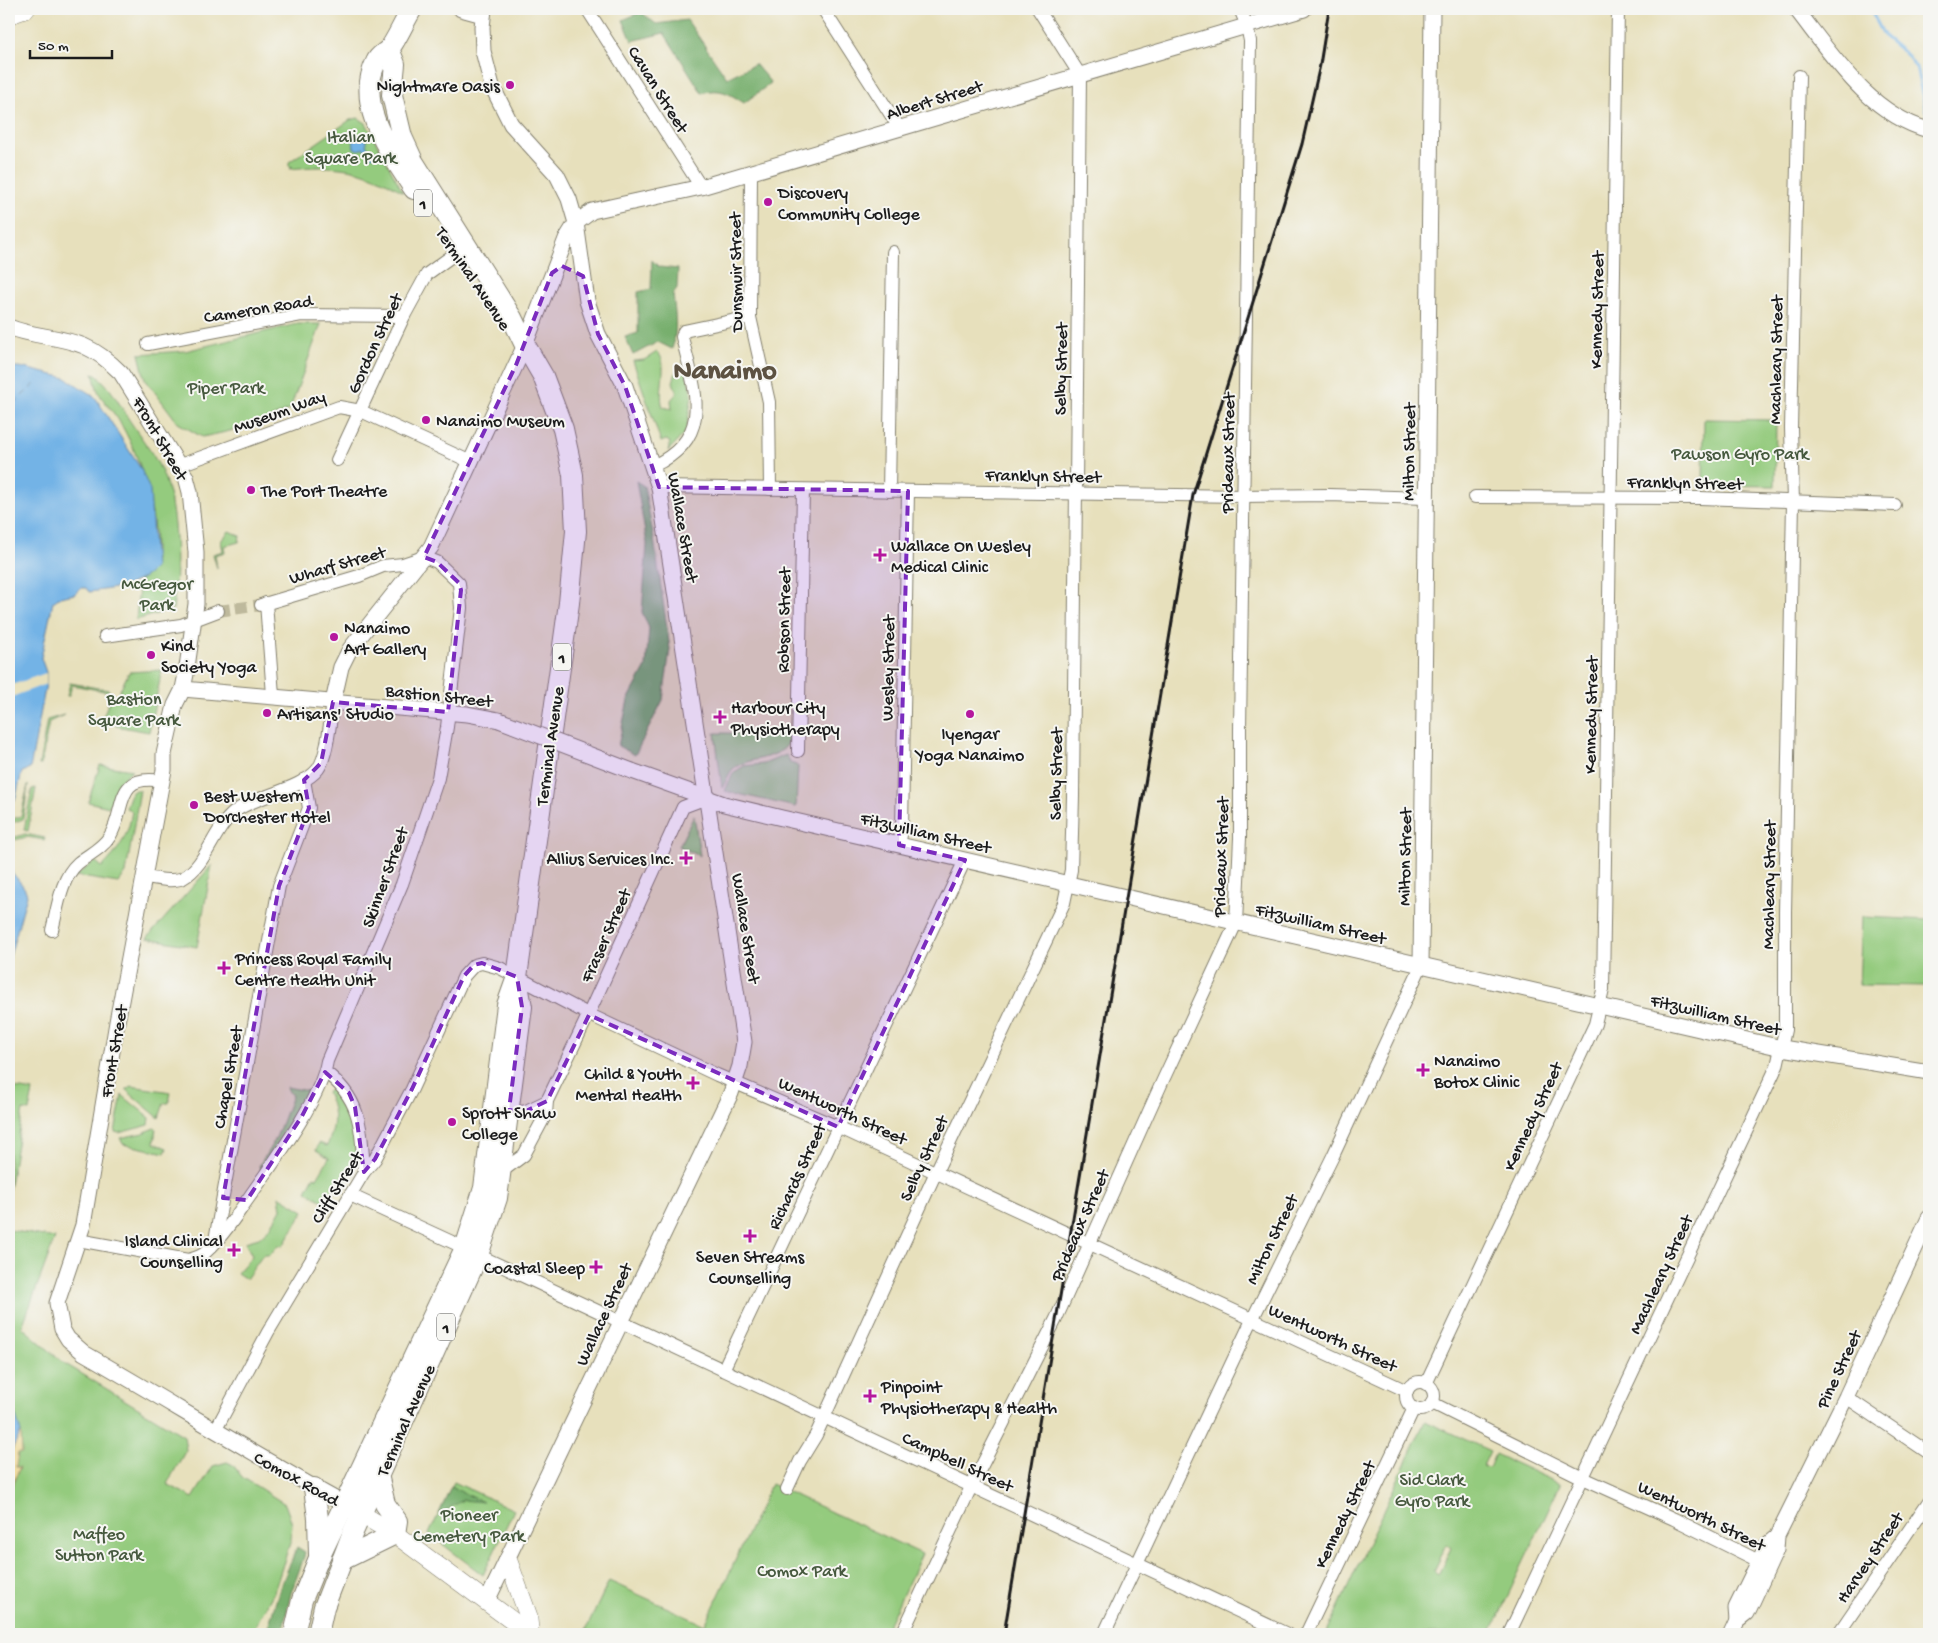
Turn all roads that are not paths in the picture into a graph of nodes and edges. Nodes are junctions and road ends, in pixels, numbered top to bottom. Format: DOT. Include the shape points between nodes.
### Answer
graph roads {
  1 [pos="26,9"];
  2 [pos="394,9"];
  3 [pos="412,9"];
  4 [pos="462,9"];
  5 [pos="587,9"];
  6 [pos="823,9"];
  7 [pos="1038,9"];
  8 [pos="1240,9"];
  9 [pos="1304,9"];
  10 [pos="1432,9"];
  11 [pos="1618,9"];
  12 [pos="1796,9"];
  13 [pos="484,12"];
  14 [pos="9,16"];
  15 [pos="1247,26"];
  16 [pos="399,30"];
  17 [pos="389,49"];
  18 [pos="1080,74"];
  19 [pos="1799,76"];
  20 [pos="900,129"];
  21 [pos="1929,130"];
  22 [pos="751,173"];
  23 [pos="701,187"];
  24 [pos="576,222"];
  25 [pos="893,252"];
  26 [pos="456,253"];
  27 [pos="552,273"];
  28 [pos="583,276"];
  29 [pos="404,316"];
  30 [pos="750,317"];
  31 [pos="9,326"];
  32 [pos="148,344"];
  33 [pos="525,345"];
  34 [pos="361,410"];
  35 [pos="337,460"];
  36 [pos="472,462"];
  37 [pos="180,465"];
  38 [pos="653,466"];
  39 [pos="659,487"];
  40 [pos="770,489"];
  41 [pos="803,490"];
  42 [pos="889,491"];
  43 [pos="908,491"];
  44 [pos="1076,493"];
  45 [pos="1243,496"];
  46 [pos="1475,497"];
  47 [pos="1426,498"];
  48 [pos="1610,498"];
  49 [pos="1793,502"];
  50 [pos="1895,505"];
  51 [pos="424,557"];
  52 [pos="218,611"];
  53 [pos="195,620"];
  54 [pos="105,636"];
  55 [pos="183,689"];
  56 [pos="273,696"];
  57 [pos="333,702"];
  58 [pos="448,712"];
  59 [pos="798,751"];
  60 [pos="163,776"];
  61 [pos="304,780"];
  62 [pos="707,798"];
  63 [pos="899,845"];
  64 [pos="965,860"];
  65 [pos="145,876"];
  66 [pos="1069,884"];
  67 [pos="1236,923"];
  68 [pos="52,930"];
  69 [pos="482,963"];
  70 [pos="1421,966"];
  71 [pos="517,977"];
  72 [pos="1600,1007"];
  73 [pos="588,1014"];
  74 [pos="1782,1048"];
  75 [pos="325,1072"];
  76 [pos="1929,1072"];
  77 [pos="735,1081"];
  78 [pos="547,1101"];
  79 [pos="509,1110"];
  80 [pos="838,1127"];
  81 [pos="364,1172"];
  82 [pos="501,1172"];
  83 [pos="936,1172"];
  84 [pos="350,1195"];
  85 [pos="223,1198"];
  86 [pos="247,1200"];
  87 [pos="1929,1218"];
  88 [pos="78,1240"];
  89 [pos="213,1244"];
  90 [pos="1090,1244"];
  91 [pos="471,1252"];
  92 [pos="1252,1320"];
  93 [pos="621,1322"];
  94 [pos="62,1328"];
  95 [pos="723,1370"];
  96 [pos="1426,1384"];
  97 [pos="1407,1391"];
  98 [pos="1846,1397"];
  99 [pos="1432,1403"];
  100 [pos="1414,1408"];
  101 [pos="823,1418"];
  102 [pos="215,1431"];
  103 [pos="1929,1453"];
  104 [pos="1583,1478"];
  105 [pos="379,1479"];
  106 [pos="971,1487"];
  107 [pos="314,1488"];
  108 [pos="787,1489"];
  109 [pos="1929,1501"];
  110 [pos="344,1504"];
  111 [pos="362,1514"];
  112 [pos="395,1534"];
  113 [pos="319,1558"];
  114 [pos="342,1560"];
  115 [pos="508,1560"];
  116 [pos="1137,1564"];
  117 [pos="1764,1564"];
  118 [pos="487,1601"];
  119 [pos="1734,1627"];
  120 [pos="294,1634"];
  121 [pos="318,1634"];
  122 [pos="530,1634"];
  123 [pos="902,1634"];
  124 [pos="1104,1634"];
  125 [pos="1287,1634"];
  126 [pos="1306,1634"];
  127 [pos="1509,1634"];
  128 [pos="1838,1634"];
  1 -- 14 [label="main road"];
  2 -- 16 [label="highway"];
  3 -- 16 [label="highway, Terminal Avenue / 1"];
  4 -- 13 [label="street"];
  5 -- 23 [label="street, Cavan Street"];
  6 -- 20 [label="street"];
  7 -- 18 [label="street"];
  8 -- 15 [label="street, Prideaux Street"];
  9 -- 15 [label="street, Albert Street"];
  10 -- 47 [label="street, Milton Street"];
  11 -- 48 [label="street, Kennedy Street"];
  12 -- 21 [label="street" via="1864,91 1906,122"];
  13 -- 24 [label="street, Wallace Street" via="484,54 488,76 499,103 515,129 557,175"];
  15 -- 18 [label="street, Albert Street"];
  15 -- 45 [label="street, Prideaux Street" via="1250,41"];
  16 -- 17 [label="highway, Terminal Avenue / 1"];
  17 -- 26 [label="highway, Terminal Avenue / 1" via="376,61 369,85 374,120 388,148"];
  17 -- 33 [label="highway, Terminal Avenue / 1" via="395,64 394,113 412,161 512,318"];
  18 -- 20 [label="street, Albert Street"];
  18 -- 44 [label="street, Selby Street"];
  19 -- 49 [label="street, Machleary Street"];
  20 -- 22 [label="street, Albert Street"];
  22 -- 23 [label="street, Albert Street"];
  22 -- 30 [label="street, Dunsmuir Street"];
  23 -- 24 [label="street, Albert Street" via="592,211"];
  24 -- 27 [label="street"];
  24 -- 28 [label="street, Wallace Street"];
  25 -- 42 [label="street"];
  26 -- 29 [label="street, Gordon Street" via="427,274"];
  26 -- 33 [label="highway, Terminal Avenue / 1" via="508,331"];
  27 -- 28 [label="street" via="562,266 569,266"];
  27 -- 33 [label="street"];
  28 -- 38 [label="street, Wallace Street" via="598,334 625,386"];
  29 -- 32 [label="street, Cameron Road" via="301,315"];
  29 -- 34 [label="street, Gordon Street"];
  30 -- 38 [label="street" via="684,331 682,336 697,404 695,423 669,458"];
  30 -- 40 [label="street, Dunsmuir Street" via="770,402"];
  31 -- 37 [label="street, Front Street" via="21,332 83,346 108,360 131,386"];
  33 -- 36 [label="street"];
  33 -- 71 [label="highway, Terminal Avenue / 1" via="550,391 567,444 574,475 576,531 569,603"];
  34 -- 35 [label="street, Gordon Street"];
  34 -- 36 [label="street, Museum Way"];
  34 -- 37 [label="street, Museum Way" via="339,407"];
  36 -- 51 [label="street"];
  37 -- 53 [label="street, Front Street" via="190,492 194,528 198,577"];
  38 -- 39 [label="street, Wallace Street"];
  39 -- 40 [label="street, Franklyn Street"];
  39 -- 62 [label="street, Wallace Street"];
  40 -- 41 [label="street, Franklyn Street"];
  41 -- 42 [label="street, Franklyn Street"];
  41 -- 59 [label="street, Robson Street"];
  42 -- 43 [label="street, Franklyn Street"];
  43 -- 44 [label="street, Franklyn Street"];
  43 -- 63 [label="street, Wesley Street" via="902,830"];
  44 -- 45 [label="street, Franklyn Street"];
  44 -- 66 [label="street, Selby Street"];
  45 -- 47 [label="street, Franklyn Street"];
  45 -- 67 [label="street, Prideaux Street" via="1240,838"];
  46 -- 48 [label="street, Franklyn Street"];
  47 -- 70 [label="street, Milton Street"];
  48 -- 49 [label="street, Franklyn Street"];
  48 -- 72 [label="street, Kennedy Street" via="1603,990"];
  49 -- 50 [label="street, Franklyn Street"];
  49 -- 74 [label="street, Machleary Street" via="1784,912 1785,1030"];
  51 -- 56 [label="street, Wharf Street" via="383,566 264,604"];
  51 -- 57 [label="street" via="350,649 341,666"];
  51 -- 58 [label="street, Skinner Street" via="437,562 459,583 461,590"];
  52 -- 53 [label="street"];
  53 -- 54 [label="street"];
  53 -- 55 [label="street, Front Street"];
  55 -- 56 [label="street, Bastion Street"];
  55 -- 60 [label="street, Front Street" via="176,702 164,754"];
  56 -- 57 [label="street, Bastion Street"];
  57 -- 58 [label="street, Bastion Street"];
  57 -- 61 [label="street" via="323,758 314,774"];
  58 -- 62 [label="street, Bastion Street, bridge" via="499,720"];
  58 -- 75 [label="street, Skinner Street" via="440,766 426,814 402,884"];
  60 -- 65 [label="street, Front Street"];
  60 -- 68 [label="street" via="132,783 125,791 110,835 68,877"];
  61 -- 65 [label="street" via="230,816 202,857 181,878"];
  61 -- 85 [label="street, Chapel Street" via="309,808 279,886"];
  62 -- 63 [label="street, Fitzwilliam Street" via="733,807"];
  62 -- 73 [label="street, Fraser Street" via="683,807"];
  62 -- 77 [label="street, Wallace Street" via="743,1033"];
  63 -- 64 [label="street, Fitzwilliam Street"];
  64 -- 66 [label="street, Fitzwilliam Street"];
  64 -- 80 [label="street, Richards Street"];
  65 -- 88 [label="street, Front Street"];
  66 -- 67 [label="street, Fitzwilliam Street"];
  66 -- 83 [label="street, Selby Street" via="1064,903"];
  67 -- 70 [label="street, Fitzwilliam Street"];
  67 -- 90 [label="street, Prideaux Street"];
  69 -- 71 [label="street, Wentworth Street"];
  69 -- 81 [label="street, Cliff Street" via="474,964 464,976 412,1089 376,1159"];
  70 -- 72 [label="street, Fitzwilliam Street"];
  70 -- 92 [label="street, Milton Street"];
  71 -- 73 [label="street, Wentworth Street"];
  71 -- 79 [label="highway, Terminal Avenue / 1" via="522,1007"];
  71 -- 91 [label="highway, Terminal Avenue / 1" via="507,1006 484,1188"];
  72 -- 74 [label="street, Fitzwilliam Street"];
  72 -- 96 [label="street, Kennedy Street" via="1591,1033"];
  73 -- 77 [label="street, Wentworth Street"];
  73 -- 78 [label="street, Fraser Street"];
  74 -- 76 [label="street, Fitzwilliam Street"];
  74 -- 104 [label="street, Machleary Street" via="1777,1066"];
  75 -- 81 [label="street" via="349,1093 355,1107 360,1122"];
  75 -- 86 [label="street, Skinner Street" via="302,1116"];
  77 -- 80 [label="street, Wentworth Street"];
  77 -- 93 [label="street, Wallace Street"];
  78 -- 79 [label="street" via="524,1112"];
  78 -- 82 [label="street, Fraser Street" via="546,1114 524,1155"];
  79 -- 82 [label="highway, Terminal Avenue / 1"];
  80 -- 83 [label="street, Wentworth Street"];
  80 -- 95 [label="street, Richards Street"];
  81 -- 84 [label="street, Cliff Street"];
  82 -- 91 [label="highway, Terminal Avenue / 1" via="498,1198"];
  83 -- 90 [label="street, Wentworth Street"];
  83 -- 101 [label="street, Selby Street"];
  84 -- 91 [label="street, Campbell Street"];
  84 -- 102 [label="street, Cliff Street" via="268,1332"];
  85 -- 86 [label="street"];
  85 -- 89 [label="street, Chapel Street"];
  86 -- 89 [label="street, Skinner Street"];
  87 -- 98 [label="street, Pine Street"];
  88 -- 89 [label="street" via="182,1260 201,1256"];
  88 -- 94 [label="street, Front Street" via="57,1303"];
  90 -- 92 [label="street, Wentworth Street"];
  90 -- 106 [label="street, Prideaux Street"];
  91 -- 93 [label="street, Campbell Street"];
  91 -- 105 [label="highway, Terminal Avenue / 1"];
  91 -- 110 [label="highway, Terminal Avenue / 1"];
  92 -- 97 [label="street, Wentworth Street"];
  92 -- 116 [label="street, Milton Street"];
  93 -- 95 [label="street, Campbell Street"];
  93 -- 115 [label="street, Wallace Street"];
  94 -- 102 [label="street, Comox Road" via="68,1339 84,1352"];
  95 -- 101 [label="street, Campbell Street"];
  96 -- 97 [label="street" via="1414,1383"];
  96 -- 99 [label="street" via="1433,1391"];
  97 -- 100 [label="street" via="1408,1403"];
  98 -- 103 [label="street"];
  98 -- 117 [label="street, Pine Street" via="1777,1536 1767,1545"];
  99 -- 100 [label="street" via="1424,1409"];
  99 -- 104 [label="street, Wentworth Street"];
  100 -- 126 [label="street, Kennedy Street"];
  101 -- 106 [label="street, Campbell Street"];
  101 -- 108 [label="street, Selby Street"];
  102 -- 107 [label="street, Comox Road"];
  104 -- 117 [label="street, Wentworth Street"];
  104 -- 127 [label="street, Machleary Street"];
  105 -- 111 [label="highway, Terminal Avenue / 1"];
  105 -- 112 [label="highway" via="385,1504 396,1521"];
  106 -- 116 [label="street, Campbell Street"];
  106 -- 123 [label="street, Prideaux Street"];
  107 -- 110 [label="street, Comox Road"];
  107 -- 113 [label="highway"];
  109 -- 128 [label="street, Harvey Street"];
  110 -- 111 [label="main road, Comox Road"];
  110 -- 113 [label="highway, 1"];
  111 -- 112 [label="main road, Comox Road"];
  111 -- 114 [label="highway, 1"];
  112 -- 114 [label="highway"];
  112 -- 118 [label="main road, Comox Road"];
  113 -- 120 [label="highway, 1" via="302,1600"];
  114 -- 121 [label="highway, 1" via="324,1607"];
  115 -- 118 [label="street, Wallace Street"];
  115 -- 122 [label="main road" via="528,1615"];
  116 -- 124 [label="street, Milton Street"];
  116 -- 125 [label="street, Campbell Street"];
  117 -- 119 [label="street, Pine Street" via="1736,1608"];
  118 -- 122 [label="main road, Comox Road"];
}
